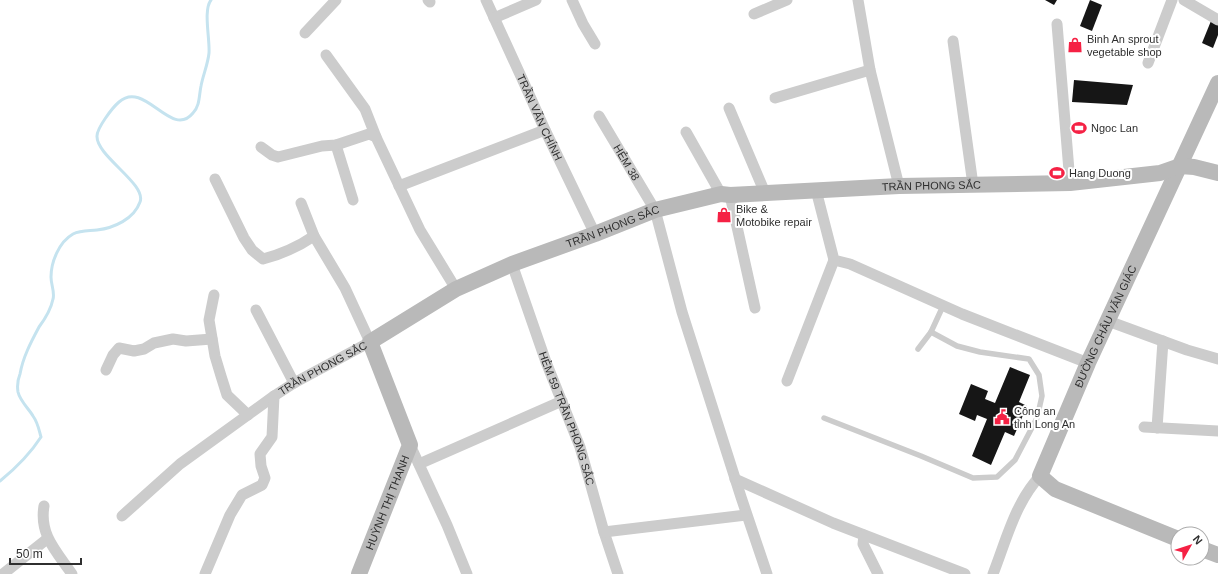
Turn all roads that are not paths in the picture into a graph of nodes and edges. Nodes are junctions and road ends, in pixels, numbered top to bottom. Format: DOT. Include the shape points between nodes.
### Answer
graph roads {
  1 [pos="336,0"];
  2 [pos="486,0"];
  3 [pos="536,0"];
  4 [pos="572,0"];
  5 [pos="786,0"];
  6 [pos="858,0"];
  7 [pos="1172,0"];
  8 [pos="1184,0"];
  9 [pos="754,14"];
  10 [pos="494,18"];
  11 [pos="1218,20"];
  12 [pos="1057,24"];
  13 [pos="305,33"];
  14 [pos="953,41"];
  15 [pos="595,44"];
  16 [pos="326,55"];
  17 [pos="1148,64"];
  18 [pos="870,70"];
  19 [pos="1218,83"];
  20 [pos="775,98"];
  21 [pos="729,108"];
  22 [pos="599,116"];
  23 [pos="545,130"];
  24 [pos="686,132"];
  25 [pos="376,137"];
  26 [pos="336,145"];
  27 [pos="261,147"];
  28 [pos="1180,166"];
  29 [pos="1218,173"];
  30 [pos="215,179"];
  31 [pos="1070,183"];
  32 [pos="973,185"];
  33 [pos="399,186"];
  34 [pos="899,186"];
  35 [pos="816,190"];
  36 [pos="765,193"];
  37 [pos="726,194"];
  38 [pos="353,200"];
  39 [pos="301,203"];
  40 [pos="654,210"];
  41 [pos="595,234"];
  42 [pos="314,236"];
  43 [pos="834,260"];
  44 [pos="512,264"];
  45 [pos="456,289"];
  46 [pos="214,296"];
  47 [pos="943,306"];
  48 [pos="755,308"];
  49 [pos="256,310"];
  50 [pos="1108,321"];
  51 [pos="931,332"];
  52 [pos="212,339"];
  53 [pos="1163,341"];
  54 [pos="370,342"];
  55 [pos="918,349"];
  56 [pos="1218,359"];
  57 [pos="1088,363"];
  58 [pos="106,370"];
  59 [pos="787,381"];
  60 [pos="294,383"];
  61 [pos="274,396"];
  62 [pos="562,402"];
  63 [pos="248,415"];
  64 [pos="824,418"];
  65 [pos="1144,427"];
  66 [pos="1157,428"];
  67 [pos="1218,431"];
  68 [pos="410,445"];
  69 [pos="419,464"];
  70 [pos="1040,476"];
  71 [pos="735,479"];
  72 [pos="44,506"];
  73 [pos="746,515"];
  74 [pos="122,516"];
  75 [pos="604,532"];
  76 [pos="864,535"];
  77 [pos="1170,536"];
  78 [pos="47,539"];
  79 [pos="3,574"];
  80 [pos="72,574"];
  81 [pos="205,574"];
  82 [pos="359,574"];
  83 [pos="467,574"];
  84 [pos="618,574"];
  85 [pos="766,574"];
  86 [pos="878,574"];
  87 [pos="965,574"];
  88 [pos="993,574"];
  1 -- 13 [label="street"];
  2 -- 10 [label="street, TRẦN VĂN CHÍNH"];
  3 -- 10 [label="street"];
  4 -- 15 [label="street"];
  5 -- 9 [label="street"];
  6 -- 18 [label="street"];
  7 -- 17 [label="street"];
  8 -- 11 [label="street"];
  10 -- 23 [label="street, TRẦN VĂN CHÍNH"];
  12 -- 31 [label="street"];
  14 -- 32 [label="street"];
  16 -- 25 [label="street" via="365,109"];
  18 -- 20 [label="street"];
  18 -- 34 [label="street"];
  19 -- 28 [label="street, ĐƯỜNG CHÂU VĂN GIÁC"];
  21 -- 36 [label="street"];
  22 -- 40 [label="street, HẺM 38"];
  23 -- 33 [label="street"];
  23 -- 41 [label="street, TRẦN VĂN CHÍNH"];
  24 -- 37 [label="street"];
  25 -- 26 [label="street" via="369,134"];
  25 -- 33 [label="street"];
  26 -- 27 [label="street" via="278,157"];
  26 -- 38 [label="street"];
  28 -- 29 [label="street"];
  28 -- 31 [label="street, TRẦN PHONG SẮC" via="1160,173"];
  28 -- 50 [label="street, ĐƯỜNG CHÂU VĂN GIÁC"];
  30 -- 42 [label="street" via="244,238 252,250 263,258 302,245"];
  31 -- 32 [label="street, TRẦN PHONG SẮC"];
  32 -- 34 [label="street, TRẦN PHONG SẮC"];
  33 -- 45 [label="street" via="420,230"];
  34 -- 35 [label="street, TRẦN PHONG SẮC"];
  35 -- 36 [label="street, TRẦN PHONG SẮC"];
  35 -- 43 [label="street"];
  36 -- 37 [label="street, TRẦN PHONG SẮC"];
  37 -- 40 [label="street, TRẦN PHONG SẮC"];
  37 -- 48 [label="street"];
  39 -- 42 [label="street"];
  40 -- 41 [label="street, TRẦN PHONG SẮC"];
  40 -- 71 [label="street, HẺM 38" via="682,312"];
  41 -- 44 [label="street, TRẦN PHONG SẮC"];
  42 -- 54 [label="street" via="345,288"];
  43 -- 47 [label="street" via="850,264"];
  43 -- 59 [label="street"];
  44 -- 45 [label="street, TRẦN PHONG SẮC"];
  44 -- 62 [label="street, HẺM 59 TRẦN PHONG SẮC"];
  45 -- 54 [label="street, TRẦN PHONG SẮC"];
  46 -- 52 [label="street" via="209,320"];
  47 -- 51 [label="lane"];
  47 -- 57 [label="street"];
  49 -- 60 [label="street"];
  50 -- 53 [label="street"];
  50 -- 57 [label="street, ĐƯỜNG CHÂU VĂN GIÁC"];
  51 -- 55 [label="lane"];
  51 -- 64 [label="lane" via="957,346 1028,359 1040,375 1042,396 1037,418 1015,460 997,477 973,478"];
  52 -- 58 [label="street" via="173,339 154,342 144,349 134,351 119,348"];
  52 -- 63 [label="street" via="227,395"];
  53 -- 56 [label="street"];
  53 -- 66 [label="street"];
  54 -- 60 [label="street, TRẦN PHONG SẮC"];
  54 -- 68 [label="street, HUỲNH THỊ THANH"];
  57 -- 70 [label="street, ĐƯỜNG CHÂU VĂN GIÁC"];
  60 -- 61 [label="street, TRẦN PHONG SẮC"];
  61 -- 63 [label="street, TRẦN PHONG SẮC"];
  61 -- 81 [label="street" via="272,437 260,454 265,478 262,485 242,494 230,515"];
  62 -- 69 [label="street"];
  62 -- 75 [label="street, HẺM 59 TRẦN PHONG SẮC" via="580,447"];
  63 -- 74 [label="street, TRẦN PHONG SẮC" via="180,464"];
  65 -- 66 [label="street"];
  66 -- 67 [label="street"];
  68 -- 69 [label="street"];
  68 -- 82 [label="street, HUỲNH THỊ THANH"];
  69 -- 83 [label="street"];
  70 -- 77 [label="street" via="1055,489"];
  70 -- 88 [label="street" via="1030,486 1018,506"];
  71 -- 73 [label="street, HẺM 38"];
  71 -- 76 [label="street"];
  72 -- 78 [label="street" via="42,516"];
  73 -- 75 [label="street"];
  73 -- 85 [label="street, HẺM 38"];
  75 -- 84 [label="street, HẺM 59 TRẦN PHONG SẮC"];
  76 -- 86 [label="street" via="863,544"];
  76 -- 87 [label="street"];
  78 -- 79 [label="street"];
  78 -- 80 [label="street"];
}
